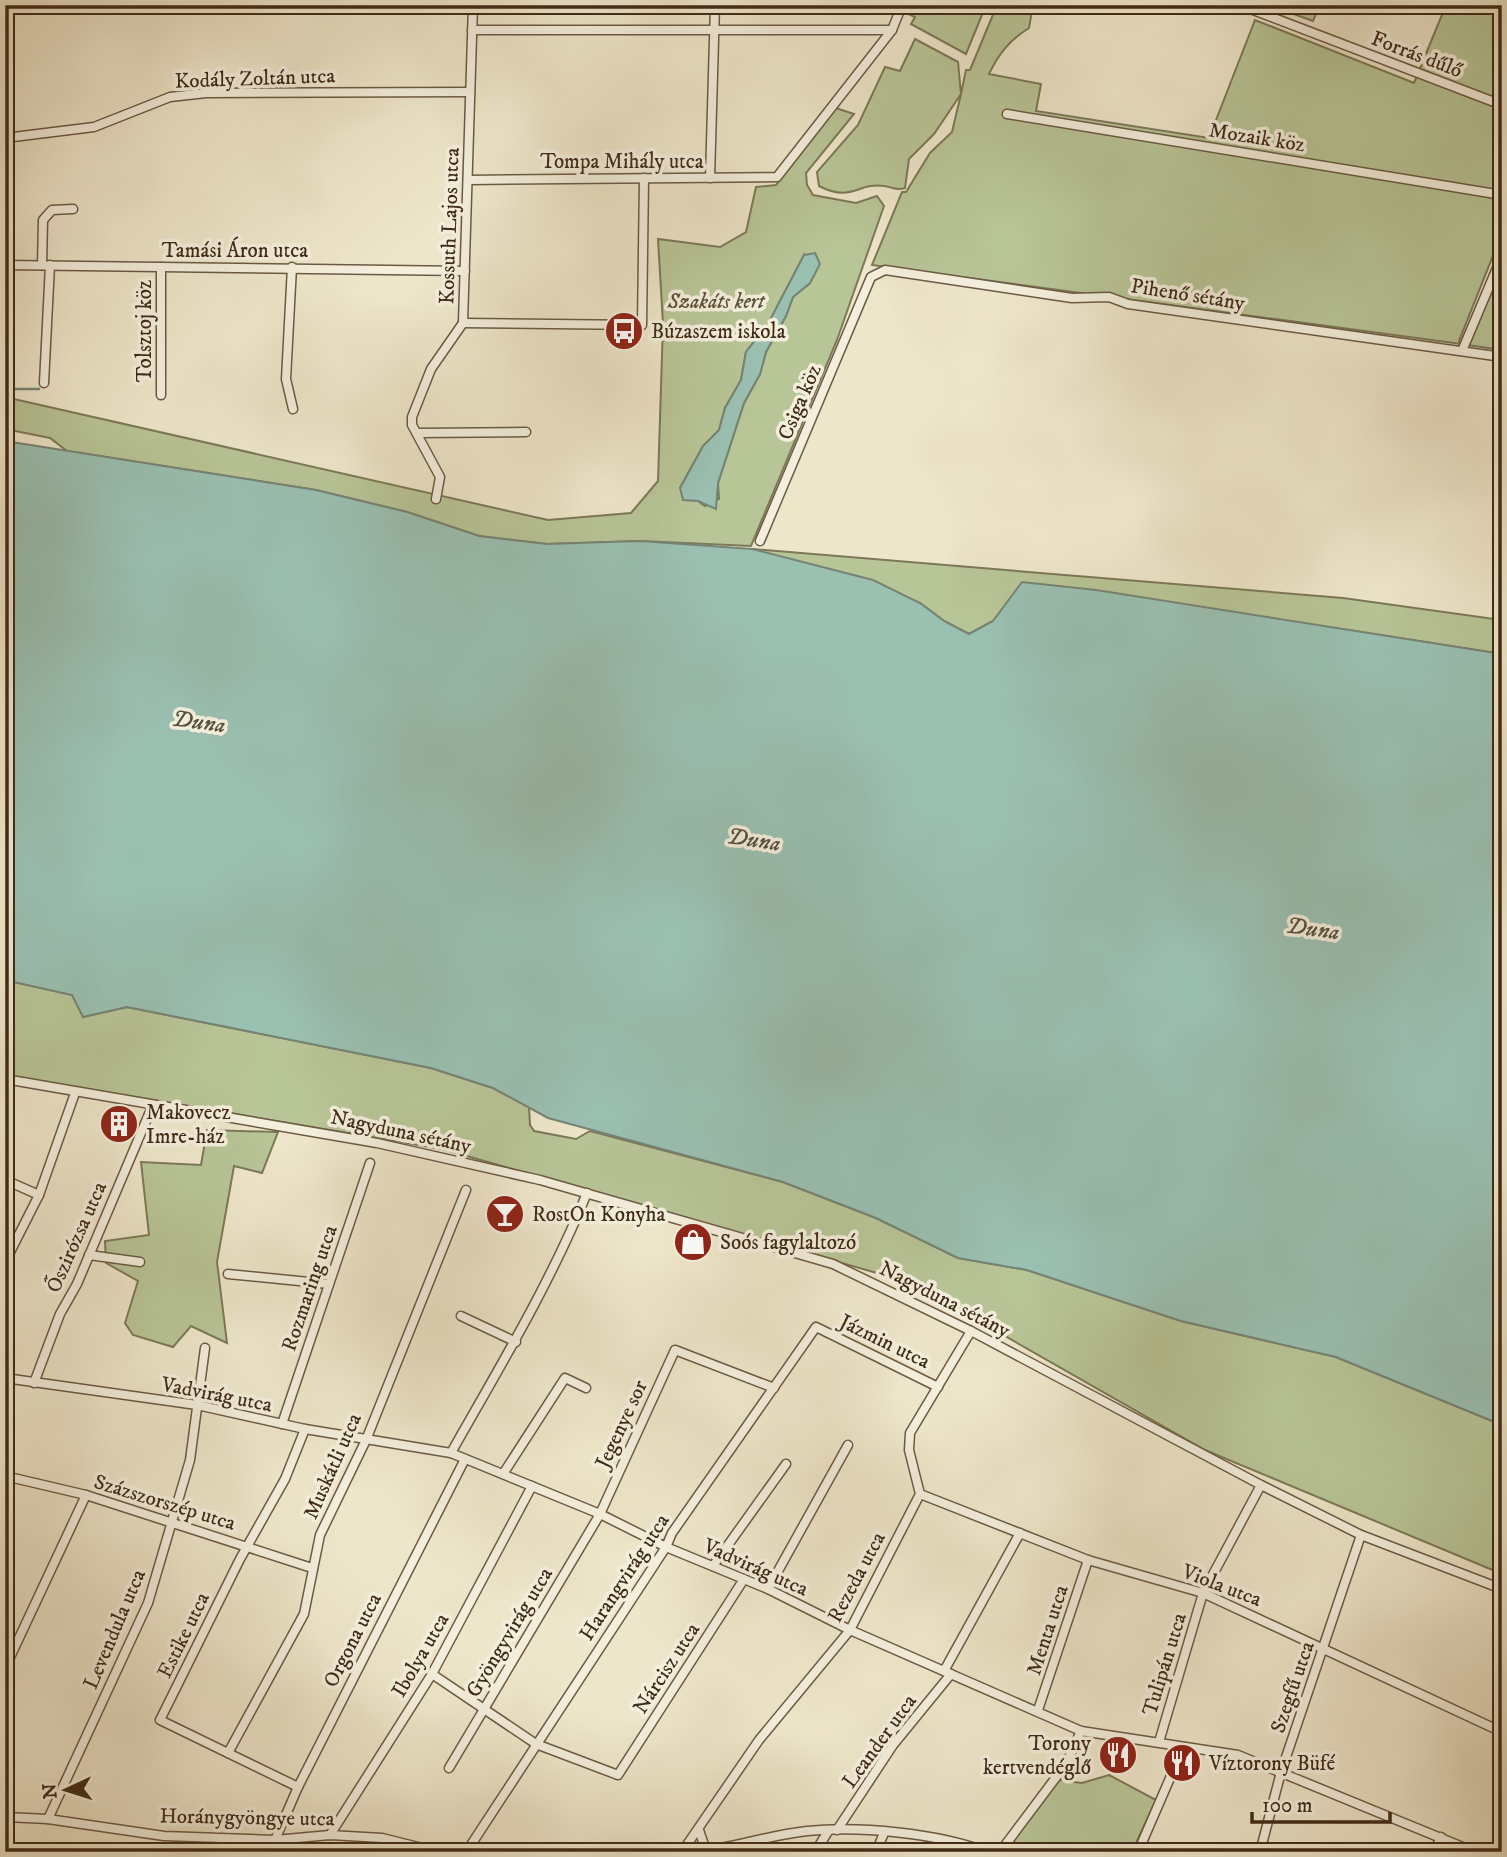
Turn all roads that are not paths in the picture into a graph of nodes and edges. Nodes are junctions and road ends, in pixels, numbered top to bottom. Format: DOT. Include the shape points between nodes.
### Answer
graph roads {
  1 [pos="473,5"];
  2 [pos="715,5"];
  3 [pos="902,5"];
  4 [pos="1241,5"];
  5 [pos="472,30"];
  6 [pos="714,30"];
  7 [pos="892,30"];
  8 [pos="470,92"];
  9 [pos="1502,105"];
  10 [pos="1007,114"];
  11 [pos="5,138"];
  12 [pos="644,178"];
  13 [pos="710,178"];
  14 [pos="468,180"];
  15 [pos="1502,195"];
  16 [pos="73,209"];
  17 [pos="1502,256"];
  18 [pos="5,265"];
  19 [pos="46,265"];
  20 [pos="161,267"];
  21 [pos="292,267"];
  22 [pos="465,271"];
  23 [pos="871,277"];
  24 [pos="463,323"];
  25 [pos="1462,351"];
  26 [pos="1502,357"];
  27 [pos="44,383"];
  28 [pos="161,395"];
  29 [pos="293,409"];
  30 [pos="526,432"];
  31 [pos="416,433"];
  32 [pos="436,499"];
  33 [pos="760,541"];
  34 [pos="5,1079"];
  35 [pos="75,1093"];
  36 [pos="152,1107"];
  37 [pos="370,1163"];
  38 [pos="5,1181"];
  39 [pos="466,1190"];
  40 [pos="587,1193"];
  41 [pos="39,1195"];
  42 [pos="89,1255"];
  43 [pos="5,1262"];
  44 [pos="140,1262"];
  45 [pos="228,1274"];
  46 [pos="329,1284"];
  47 [pos="461,1315"];
  48 [pos="816,1327"];
  49 [pos="971,1331"];
  50 [pos="516,1342"];
  51 [pos="205,1348"];
  52 [pos="5,1378"];
  53 [pos="34,1383"];
  54 [pos="937,1387"];
  55 [pos="586,1388"];
  56 [pos="774,1388"];
  57 [pos="197,1405"];
  58 [pos="282,1424"];
  59 [pos="305,1429"];
  60 [pos="366,1440"];
  61 [pos="848,1445"];
  62 [pos="451,1453"];
  63 [pos="465,1459"];
  64 [pos="786,1464"];
  65 [pos="503,1474"];
  66 [pos="5,1476"];
  67 [pos="1261,1485"];
  68 [pos="531,1486"];
  69 [pos="920,1494"];
  70 [pos="86,1495"];
  71 [pos="600,1514"];
  72 [pos="173,1522"];
  73 [pos="1020,1533"];
  74 [pos="1362,1535"];
  75 [pos="247,1547"];
  76 [pos="666,1548"];
  77 [pos="1088,1560"];
  78 [pos="713,1566"];
  79 [pos="312,1568"];
  80 [pos="744,1580"];
  81 [pos="768,1589"];
  82 [pos="1502,1589"];
  83 [pos="1203,1592"];
  84 [pos="850,1630"];
  85 [pos="1324,1648"];
  86 [pos="7,1662"];
  87 [pos="948,1672"];
  88 [pos="432,1674"];
  89 [pos="483,1710"];
  90 [pos="1038,1710"];
  91 [pos="1081,1731"];
  92 [pos="1502,1732"];
  93 [pos="1159,1742"];
  94 [pos="536,1744"];
  95 [pos="1183,1748"];
  96 [pos="228,1753"];
  97 [pos="449,1768"];
  98 [pos="1281,1772"];
  99 [pos="298,1787"];
  100 [pos="5,1817"];
  101 [pos="48,1819"];
  102 [pos="699,1830"];
  103 [pos="833,1830"];
  104 [pos="884,1833"];
  105 [pos="330,1835"];
  106 [pos="1441,1837"];
  107 [pos="275,1840"];
  108 [pos="467,1851"];
  109 [pos="706,1851"];
  110 [pos="487,1852"];
  111 [pos="682,1852"];
  112 [pos="696,1852"];
  113 [pos="816,1852"];
  114 [pos="876,1852"];
  115 [pos="987,1852"];
  116 [pos="1000,1852"];
  117 [pos="1138,1852"];
  118 [pos="1260,1852"];
  119 [pos="1434,1852"];
  120 [pos="1475,1852"];
  1 -- 5 [label="street, Kossuth Lajos utca"];
  2 -- 6 [label="street"];
  3 -- 7 [label="street"];
  4 -- 9 [label="street, Forrás dűlő"];
  5 -- 6 [label="street"];
  5 -- 8 [label="street, Kossuth Lajos utca"];
  6 -- 7 [label="street"];
  6 -- 13 [label="street"];
  7 -- 13 [label="street, Tompa Mihály utca" via="777,177"];
  8 -- 11 [label="street, Kodály Zoltán utca" via="206,93 170,97 94,127"];
  8 -- 14 [label="street, Kossuth Lajos utca"];
  10 -- 15 [label="street, Mozaik köz"];
  12 -- 13 [label="street, Tompa Mihály utca"];
  12 -- 14 [label="street, Tompa Mihály utca"];
  12 -- 24 [label="street" via="642,325"];
  14 -- 22 [label="street, Kossuth Lajos utca"];
  16 -- 19 [label="street" via="52,210 43,220"];
  17 -- 25 [label="street"];
  18 -- 19 [label="street, Tamási Áron utca"];
  19 -- 20 [label="street, Tamási Áron utca"];
  19 -- 27 [label="street"];
  20 -- 21 [label="street, Tamási Áron utca"];
  20 -- 28 [label="street, Tolsztoj köz"];
  21 -- 22 [label="street, Tamási Áron utca"];
  21 -- 29 [label="street" via="286,379"];
  22 -- 24 [label="street, Kossuth Lajos utca"];
  23 -- 25 [label="street, Pihenő sétány" via="886,270 1072,298 1109,297 1128,304"];
  23 -- 33 [label="street, Csiga köz"];
  24 -- 31 [label="street, Kossuth Lajos utca" via="431,369 412,416"];
  25 -- 26 [label="street, Pihenő sétány"];
  30 -- 31 [label="street"];
  31 -- 32 [label="street" via="440,477"];
  34 -- 35 [label="street, Nagyduna sétány"];
  35 -- 36 [label="street, Nagyduna sétány"];
  35 -- 41 [label="street"];
  36 -- 40 [label="street, Nagyduna sétány" via="365,1140"];
  36 -- 42 [label="street, Őszirózsa utca"];
  37 -- 46 [label="street, Rozmaring utca"];
  38 -- 41 [label="street"];
  39 -- 60 [label="street, Muskátli utca"];
  40 -- 49 [label="street, Nagyduna sétány" via="833,1264"];
  40 -- 50 [label="street"];
  41 -- 43 [label="street"];
  42 -- 44 [label="street"];
  42 -- 53 [label="street, Őszirózsa utca"];
  45 -- 46 [label="street"];
  46 -- 58 [label="street, Rozmaring utca"];
  47 -- 50 [label="street"];
  48 -- 54 [label="street, Jázmin utca"];
  48 -- 56 [label="street, Harangvirág utca"];
  49 -- 54 [label="street"];
  49 -- 67 [label="street, Nagyduna sétány"];
  50 -- 62 [label="street"];
  51 -- 57 [label="street, Levendula utca"];
  52 -- 53 [label="street, Vadvirág utca"];
  53 -- 57 [label="street, Vadvirág utca"];
  54 -- 69 [label="street" via="908,1438"];
  55 -- 65 [label="street" via="565,1378"];
  56 -- 71 [label="street, Jegenye sor" via="675,1350"];
  56 -- 76 [label="street, Harangvirág utca"];
  57 -- 58 [label="street, Vadvirág utca"];
  57 -- 72 [label="street, Levendula utca" via="190,1460"];
  58 -- 59 [label="street, Vadvirág utca"];
  59 -- 60 [label="street, Vadvirág utca"];
  59 -- 75 [label="street, Estike utca" via="285,1479"];
  60 -- 62 [label="street, Vadvirág utca"];
  60 -- 79 [label="street, Muskátli utca" via="320,1535"];
  61 -- 81 [label="street"];
  62 -- 63 [label="street, Vadvirág utca"];
  63 -- 65 [label="street, Vadvirág utca"];
  63 -- 99 [label="street, Orgona utca"];
  64 -- 78 [label="street"];
  65 -- 68 [label="street, Vadvirág utca"];
  66 -- 70 [label="street, Százszorszép utca"];
  67 -- 74 [label="street, Nagyduna sétány"];
  67 -- 83 [label="street, Tulipán utca"];
  68 -- 71 [label="street, Vadvirág utca"];
  68 -- 88 [label="street, Ibolya utca"];
  69 -- 73 [label="street, Viola utca"];
  69 -- 84 [label="street, Rezeda utca"];
  70 -- 72 [label="street, Százszorszép utca"];
  70 -- 86 [label="street"];
  71 -- 76 [label="street, Vadvirág utca"];
  71 -- 89 [label="street, Gyöngyvirág utca"];
  72 -- 75 [label="street, Százszorszép utca"];
  72 -- 101 [label="street, Levendula utca" via="148,1603"];
  73 -- 77 [label="street, Viola utca"];
  73 -- 87 [label="street, Leander utca"];
  74 -- 82 [label="street, Nagyduna sétány"];
  74 -- 85 [label="street, Szegfű utca"];
  75 -- 79 [label="street, Százszorszép utca"];
  75 -- 96 [label="street, Estike utca" via="160,1720"];
  76 -- 78 [label="street, Vadvirág utca"];
  76 -- 94 [label="street, Harangvirág utca"];
  77 -- 83 [label="street, Viola utca"];
  77 -- 90 [label="street, Menta utca"];
  78 -- 80 [label="street, Vadvirág utca"];
  79 -- 96 [label="street, Muskátli utca" via="304,1614"];
  80 -- 81 [label="street, Vadvirág utca"];
  80 -- 94 [label="street, Nárcisz utca" via="618,1775"];
  81 -- 84 [label="street, Vadvirág utca"];
  83 -- 85 [label="street, Viola utca"];
  83 -- 93 [label="street, Tulipán utca"];
  84 -- 87 [label="street, Vadvirág utca"];
  84 -- 102 [label="street, Rezeda utca" via="759,1740"];
  85 -- 92 [label="street, Viola utca"];
  85 -- 98 [label="street, Szegfű utca"];
  87 -- 90 [label="street, Vadvirág utca"];
  87 -- 103 [label="street, Leander utca"];
  88 -- 89 [label="street"];
  88 -- 105 [label="street, Ibolya utca"];
  89 -- 94 [label="street"];
  89 -- 97 [label="street, Gyöngyvirág utca"];
  90 -- 91 [label="street, Vadvirág utca"];
  91 -- 93 [label="street, Vadvirág utca"];
  91 -- 116 [label="street" via="1066,1764"];
  93 -- 95 [label="street, Vadvirág utca"];
  94 -- 108 [label="street, Harangvirág utca"];
  95 -- 98 [label="street, Vadvirág utca" via="1238,1755"];
  95 -- 117 [label="street"];
  96 -- 99 [label="street, Estike utca"];
  98 -- 106 [label="street, Vadvirág utca"];
  98 -- 118 [label="street, Szegfű utca"];
  99 -- 107 [label="street, Orgona utca"];
  100 -- 101 [label="street, Horánygyöngye utca"];
  101 -- 107 [label="street, Horánygyöngye utca" via="164,1836"];
  102 -- 109 [label="street"];
  102 -- 111 [label="street, Rezeda utca"];
  103 -- 104 [label="street"];
  103 -- 109 [label="street"];
  103 -- 113 [label="street, Leander utca"];
  104 -- 114 [label="street"];
  104 -- 115 [label="street" via="929,1836"];
  105 -- 107 [label="street, Horánygyöngye utca"];
  105 -- 108 [label="street, Horánygyöngye utca"];
  106 -- 119 [label="street"];
  106 -- 120 [label="street, Vadvirág utca"];
  108 -- 110 [label="street, Horánygyöngye utca"];
  109 -- 112 [label="street"];
}
